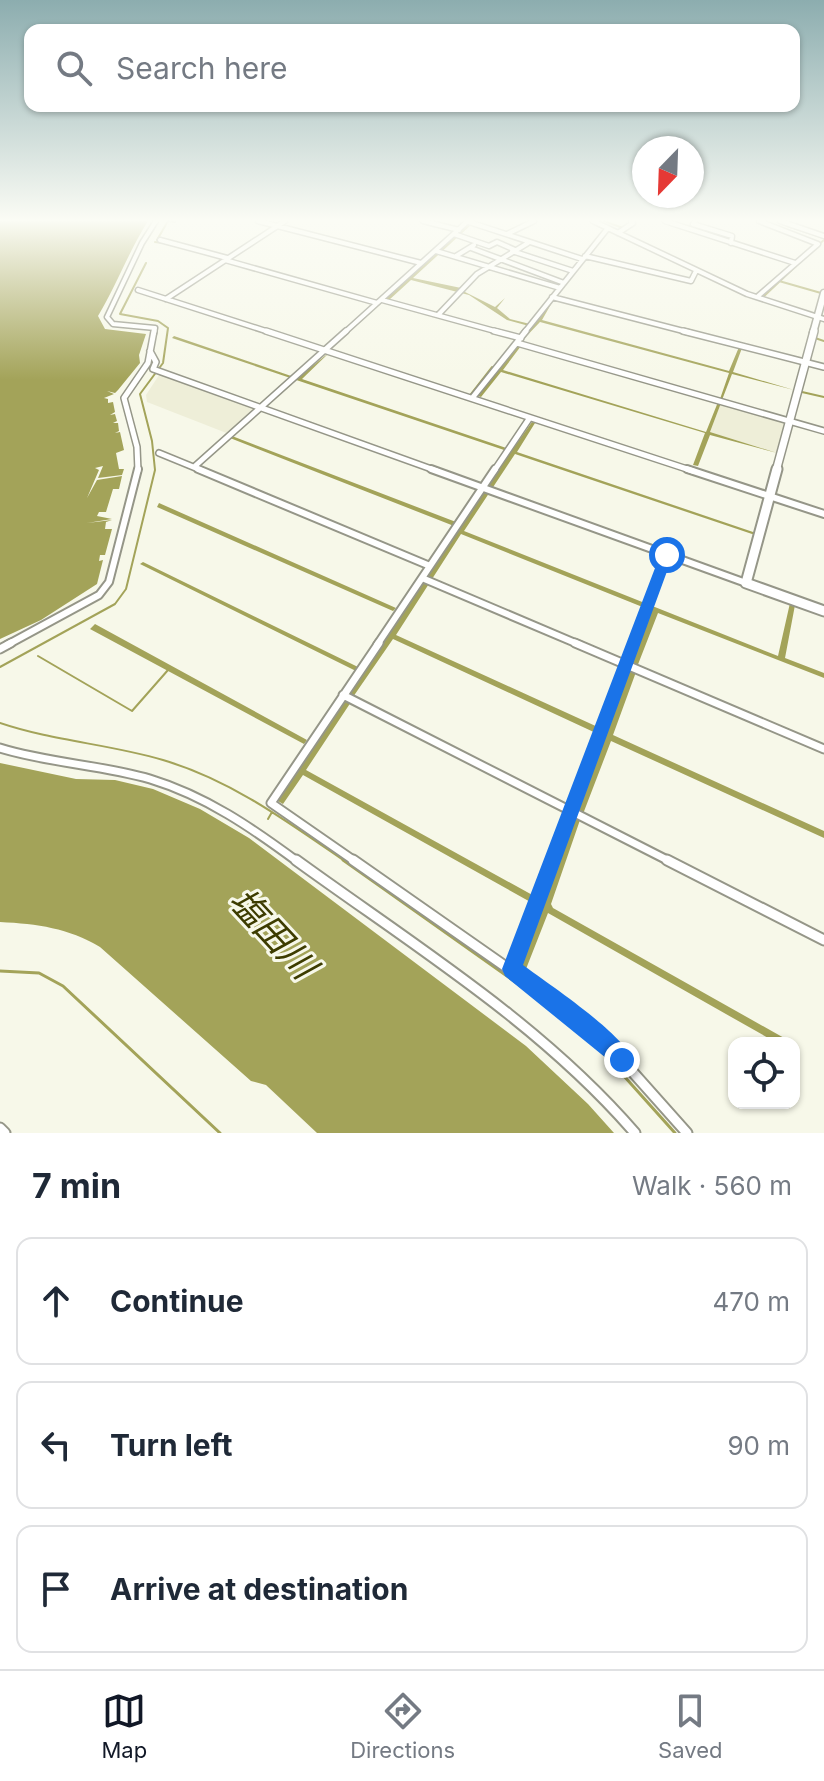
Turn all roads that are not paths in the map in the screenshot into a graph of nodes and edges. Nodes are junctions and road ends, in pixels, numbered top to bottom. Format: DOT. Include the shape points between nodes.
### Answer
graph roads {
  1 [pos="127,274"];
  2 [pos="205,274"];
  3 [pos="279,274"];
  4 [pos="409,274"];
  5 [pos="479,274"];
  6 [pos="521,274"];
  7 [pos="535,274"];
  8 [pos="571,274"];
  9 [pos="658,274"];
  10 [pos="695,274"];
  11 [pos="703,274"];
  12 [pos="783,274"];
  13 [pos="691,281"];
  14 [pos="562,285"];
  15 [pos="688,287"];
  16 [pos="138,290"];
  17 [pos="824,293"];
  18 [pos="552,297"];
  19 [pos="757,297"];
  20 [pos="166,299"];
  21 [pos="382,301"];
  22 [pos="438,315"];
  23 [pos="821,318"];
  24 [pos="519,341"];
  25 [pos="150,351"];
  26 [pos="329,351"];
  27 [pos="805,362"];
  28 [pos="824,367"];
  29 [pos="157,369"];
  30 [pos="133,384"];
  31 [pos="473,397"];
  32 [pos="261,407"];
  33 [pos="529,419"];
  34 [pos="789,421"];
  35 [pos="824,431"];
  36 [pos="159,453"];
  37 [pos="194,467"];
  38 [pos="487,489"];
  39 [pos="769,496"];
  40 [pos="824,514"];
  41 [pos="667,555"];
  42 [pos="430,566"];
  43 [pos="426,580"];
  44 [pos="746,583"];
  45 [pos="824,611"];
  46 [pos="0,649"];
  47 [pos="631,667"];
  48 [pos="347,697"];
  49 [pos="0,748"];
  50 [pos="824,749"];
  51 [pos="577,814"];
  52 [pos="824,940"];
  53 [pos="512,969"];
  54 [pos="0,1128"];
  55 [pos="5,1133"];
  56 [pos="635,1133"];
  57 [pos="687,1133"];
  1 -- 25 [label="street" via="107,317 113,324 155,328"];
  2 -- 20 [label="street"];
  3 -- 21 [label="street"];
  4 -- 21 [label="street"];
  5 -- 22 [label="street"];
  6 -- 14 [label="street"];
  7 -- 14 [label="street"];
  8 -- 14 [label="street"];
  9 -- 13 [label="street"];
  10 -- 13 [label="street"];
  11 -- 19 [label="street"];
  12 -- 19 [label="street"];
  13 -- 15 [label="street"];
  14 -- 18 [label="street"];
  16 -- 20 [label="street"];
  17 -- 23 [label="street"];
  18 -- 24 [label="street"];
  18 -- 27 [label="street"];
  19 -- 23 [label="street"];
  20 -- 26 [label="street"];
  21 -- 22 [label="street"];
  21 -- 26 [label="street"];
  22 -- 24 [label="street"];
  23 -- 27 [label="street"];
  24 -- 31 [label="street"];
  24 -- 34 [label="street"];
  25 -- 29 [label="street"];
  25 -- 30 [label="street"];
  26 -- 31 [label="street"];
  26 -- 32 [label="street"];
  27 -- 28 [label="street"];
  27 -- 34 [label="street"];
  29 -- 30 [label="street"];
  29 -- 32 [label="street"];
  30 -- 46 [label="street" via="124,398 137,447 137,480 107,586"];
  31 -- 33 [label="street"];
  32 -- 37 [label="street"];
  32 -- 38 [label="street"];
  33 -- 38 [label="street"];
  33 -- 39 [label="street"];
  34 -- 35 [label="street"];
  34 -- 39 [label="street"];
  36 -- 37 [label="street"];
  37 -- 42 [label="street"];
  38 -- 41 [label="street"];
  38 -- 42 [label="street"];
  39 -- 40 [label="street"];
  39 -- 44 [label="street"];
  41 -- 44 [label="street"];
  41 -- 47 [label="street"];
  42 -- 43 [label="street"];
  43 -- 47 [label="street"];
  43 -- 48 [label="street" via="399,612"];
  44 -- 45 [label="street"];
  47 -- 50 [label="street"];
  47 -- 51 [label="street" via="600,732"];
  48 -- 51 [label="street"];
  48 -- 53 [label="street" via="271,803"];
  49 -- 56 [label="street" via="152,780 240,820 530,1030 603,1096"];
  51 -- 52 [label="street"];
  51 -- 53 [label="street"];
  53 -- 57 [label="street" via="594,1033"];
  54 -- 55 [label="street"];
}
